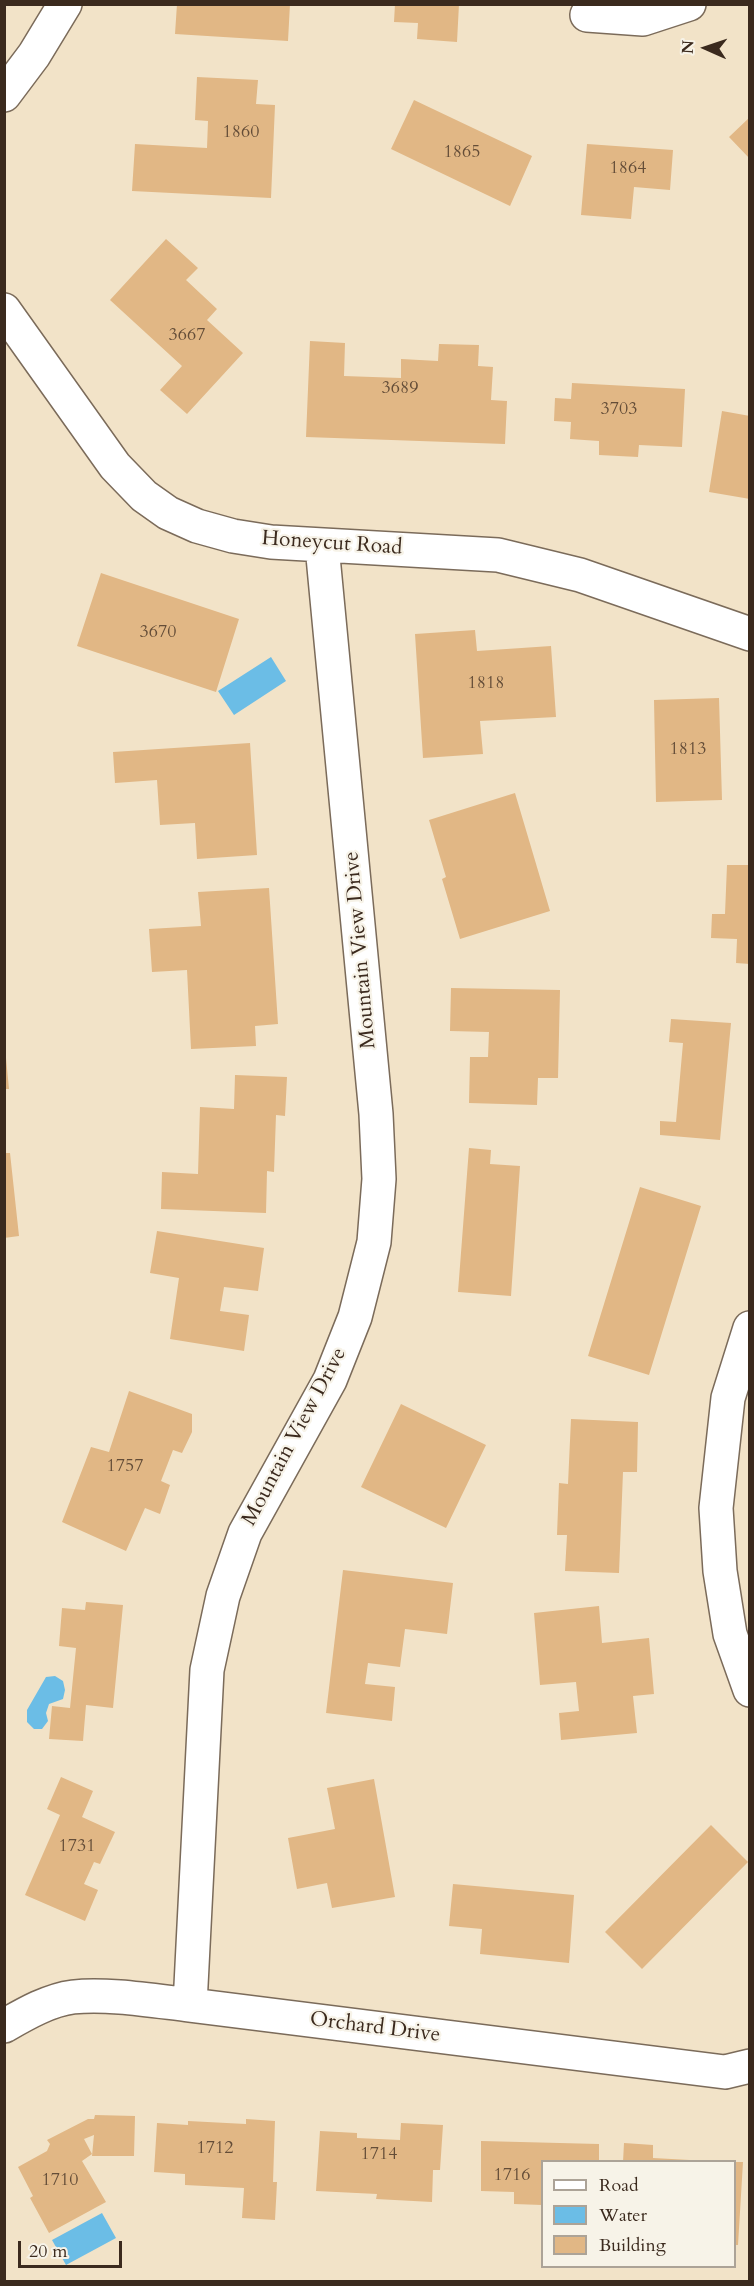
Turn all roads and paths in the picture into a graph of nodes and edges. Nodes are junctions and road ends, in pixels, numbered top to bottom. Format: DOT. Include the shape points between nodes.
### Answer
graph roads {
  1 [pos="65,4"];
  2 [pos="689,4"];
  3 [pos="587,15"];
  4 [pos="4,95"];
  5 [pos="4,310"];
  6 [pos="322,546"];
  7 [pos="750,634"];
  8 [pos="750,1328"];
  9 [pos="750,1690"];
  10 [pos="190,2005"];
  11 [pos="4,2026"];
  12 [pos="750,2066"];
  1 -- 4 [label="street"];
  2 -- 3 [label="street" via="643,19"];
  5 -- 6 [label="street, Honeycut Road" via="115,466 144,496 168,513 233,536"];
  6 -- 7 [label="street, Honeycut Road" via="498,555 580,575"];
  6 -- 10 [label="street, Mountain View Drive" via="376,1114 379,1179 374,1242 355,1317 330,1380 245,1533 223,1596 207,1670"];
  8 -- 9 [label="street" via="728,1398 716,1508 730,1634"];
  10 -- 11 [label="street, Orchard Drive" via="73,1997 34,2010"];
  10 -- 12 [label="street, Orchard Drive" via="725,2072"];
}
